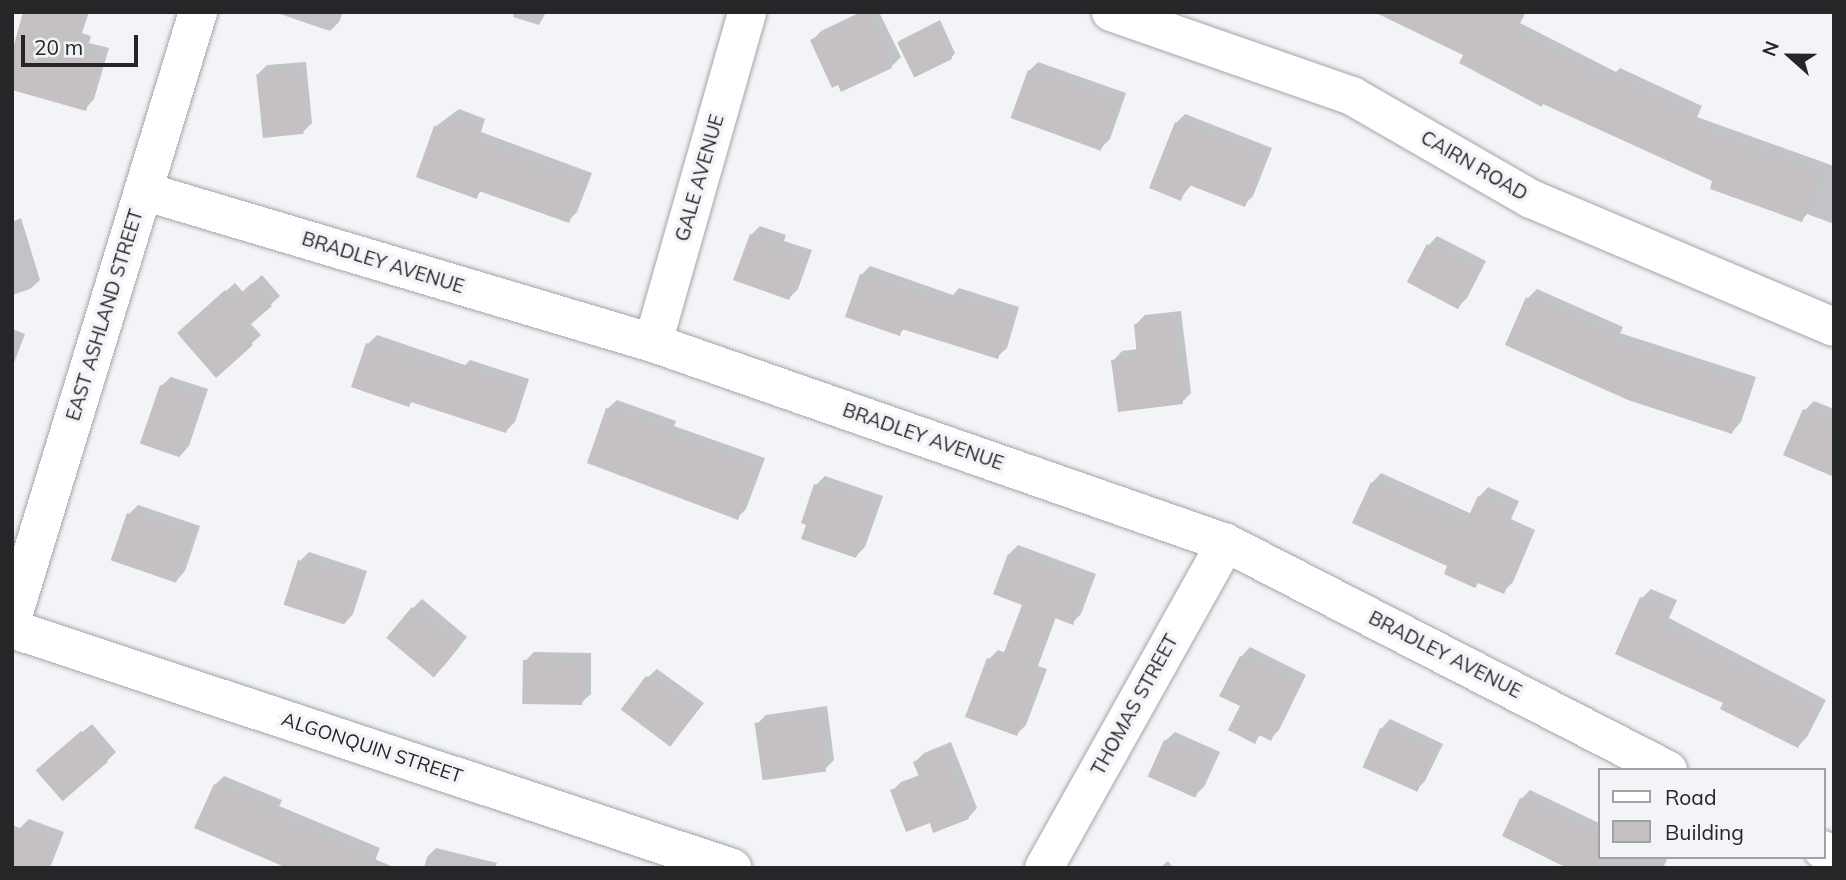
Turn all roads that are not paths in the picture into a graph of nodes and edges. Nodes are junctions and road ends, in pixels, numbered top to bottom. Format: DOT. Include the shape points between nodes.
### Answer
graph roads {
  1 [pos="198,12"];
  2 [pos="747,12"];
  3 [pos="1111,12"];
  4 [pos="143,191"];
  5 [pos="1834,327"];
  6 [pos="653,344"];
  7 [pos="1226,542"];
  8 [pos="12,619"];
  9 [pos="12,629"];
  10 [pos="1664,768"];
  11 [pos="732,868"];
  12 [pos="1044,868"];
  1 -- 4 [label="street, EAST ASHLAND STREET"];
  2 -- 6 [label="street, GALE AVENUE"];
  3 -- 5 [label="street, CAIRN ROAD" via="1352,96 1531,199"];
  4 -- 6 [label="street, BRADLEY AVENUE"];
  4 -- 8 [label="street, EAST ASHLAND STREET"];
  6 -- 7 [label="street, BRADLEY AVENUE"];
  7 -- 10 [label="street, BRADLEY AVENUE"];
  7 -- 12 [label="street, THOMAS STREET"];
  9 -- 11 [label="street, ALGONQUIN STREET"];
}
